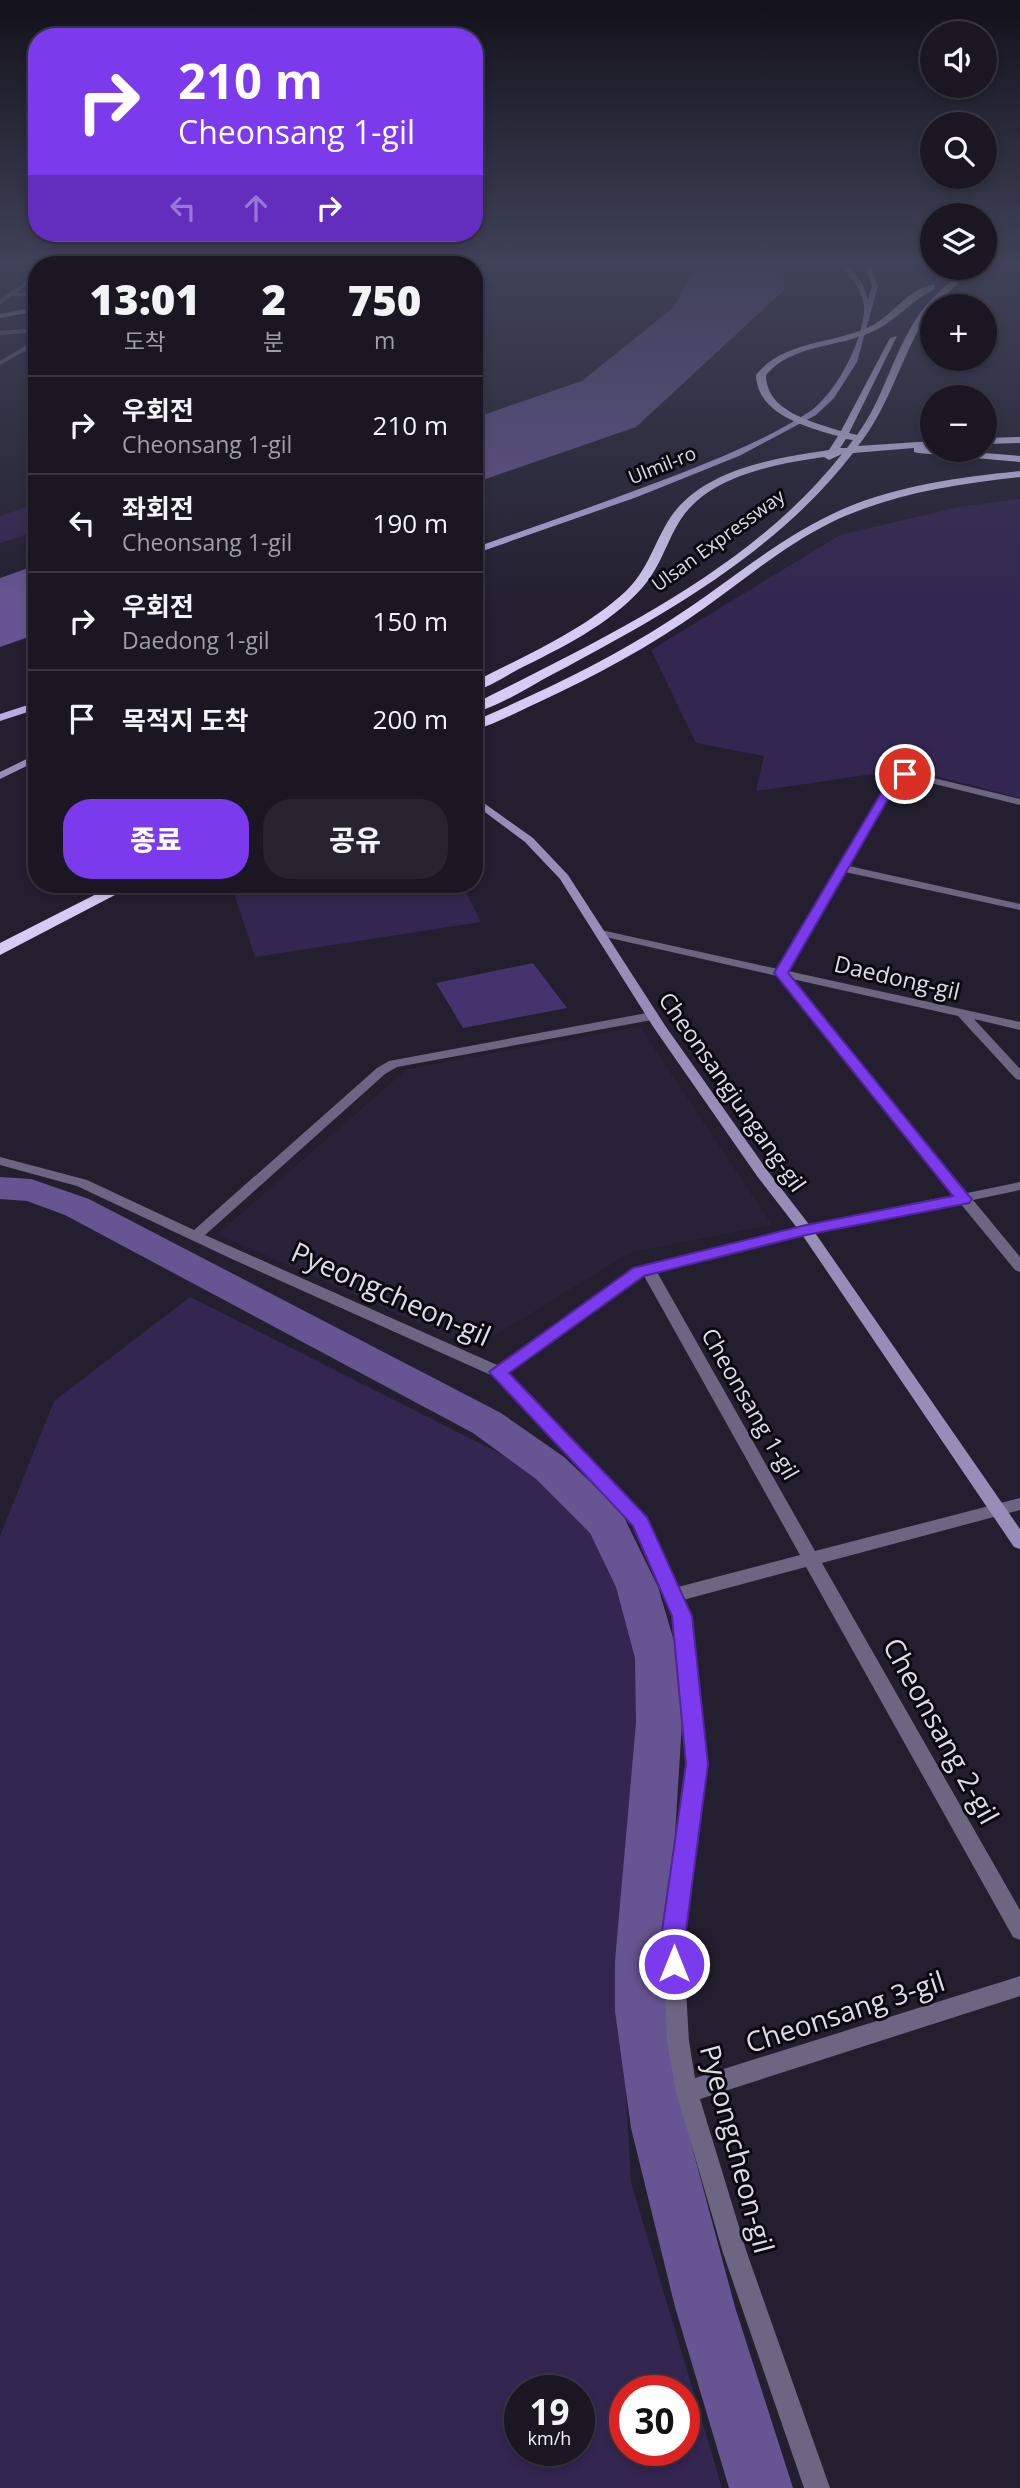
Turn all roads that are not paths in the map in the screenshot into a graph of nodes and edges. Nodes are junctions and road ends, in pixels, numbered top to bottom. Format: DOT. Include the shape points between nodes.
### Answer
graph roads {
  1 [pos="761,377"];
  2 [pos="845,377"];
  3 [pos="874,377"];
  4 [pos="892,377"];
  5 [pos="844,434"];
  6 [pos="844,434"];
  7 [pos="844,434"];
  8 [pos="844,434"];
  9 [pos="1020,440"];
  10 [pos="997,441"];
  11 [pos="920,446"];
  12 [pos="920,448"];
  13 [pos="997,456"];
  14 [pos="1020,459"];
  15 [pos="819,468"];
  16 [pos="1020,474"];
  17 [pos="483,548"];
  18 [pos="708,563"];
  19 [pos="483,682"];
  20 [pos="483,690"];
  21 [pos="483,704"];
  22 [pos="28,708"];
  23 [pos="0,718"];
  24 [pos="483,722"];
  25 [pos="28,762"];
  26 [pos="0,776"];
  27 [pos="1020,802"];
  28 [pos="483,806"];
  29 [pos="842,868"];
  30 [pos="86,893"];
  31 [pos="111,893"];
  32 [pos="1020,907"];
  33 [pos="601,933"];
  34 [pos="0,937"];
  35 [pos="0,950"];
  36 [pos="781,973"];
  37 [pos="964,1015"];
  38 [pos="652,1016"];
  39 [pos="1020,1026"];
  40 [pos="1020,1076"];
  41 [pos="0,1161"];
  42 [pos="29,1168"];
  43 [pos="0,1169"];
  44 [pos="1020,1186"];
  45 [pos="964,1199"];
  46 [pos="806,1230"];
  47 [pos="197,1235"];
  48 [pos="1020,1267"];
  49 [pos="648,1270"];
  50 [pos="498,1372"];
  51 [pos="1020,1504"];
  52 [pos="998,1510"];
  53 [pos="1020,1542"];
  54 [pos="813,1560"];
  55 [pos="674,1595"];
  56 [pos="1020,1930"];
  57 [pos="1020,1986"];
  58 [pos="687,2092"];
  59 [pos="817,2488"];
  1 -- 7 [label="highway" via="762,391 780,409"];
  2 -- 17 [label="main road, Ulmil-ro" via="831,396 797,423 736,454"];
  3 -- 6 [label="highway"];
  4 -- 21 [label="highway, Ulsan Expressway" via="863,435 830,477 785,520 673,600"];
  5 -- 15 [label="highway"];
  8 -- 11 [label="highway"];
  9 -- 10 [label="highway"];
  12 -- 19 [label="highway" via="861,450 776,463 724,481 689,502 674,520 652,567 625,598 589,624"];
  13 -- 14 [label="highway"];
  16 -- 24 [label="highway" via="927,488 847,511 772,553 675,623 558,690"];
  18 -- 20 [label="highway, Ulsan Expressway" via="608,625"];
  22 -- 23 [label="main road"];
  25 -- 26 [label="street"];
  27 -- 29 [label="street" via="905,774 895,778"];
  28 -- 33 [label="street, Cheonsangjungang-gil" via="529,840 564,877"];
  29 -- 32 [label="street"];
  29 -- 36 [label="street"];
  30 -- 34 [label="highway"];
  31 -- 35 [label="highway"];
  33 -- 36 [label="street, Daedong-gil"];
  33 -- 38 [label="street, Cheonsangjungang-gil"];
  36 -- 37 [label="street, Daedong-gil"];
  36 -- 45 [label="street"];
  37 -- 39 [label="street, Daedong-gil"];
  37 -- 40 [label="street"];
  38 -- 46 [label="street, Cheonsangjungang-gil"];
  38 -- 47 [label="street" via="393,1064"];
  41 -- 42 [label="street, Pyeongcheon-gil"];
  42 -- 43 [label="street, Pyeongcheon-gil"];
  42 -- 47 [label="street, Pyeongcheon-gil" via="82,1183"];
  44 -- 45 [label="street"];
  45 -- 46 [label="street"];
  45 -- 48 [label="street"];
  46 -- 49 [label="street"];
  46 -- 52 [label="street, Cheonsangjungang-gil"];
  47 -- 50 [label="street, Pyeongcheon-gil"];
  49 -- 50 [label="street"];
  49 -- 54 [label="street, Cheonsang 1-gil"];
  50 -- 55 [label="street, Pyeongcheon-gil" via="640,1522"];
  51 -- 52 [label="street"];
  52 -- 53 [label="street, Cheonsangjungang-gil"];
  52 -- 54 [label="street"];
  54 -- 55 [label="street"];
  54 -- 56 [label="street, Cheonsang 2-gil"];
  55 -- 58 [label="street, Pyeongcheon-gil" via="682,1616 697,1764 673,1938 678,2041"];
  57 -- 58 [label="street, Cheonsang 3-gil"];
  58 -- 59 [label="street, Pyeongcheon-gil" via="735,2253"];
}
